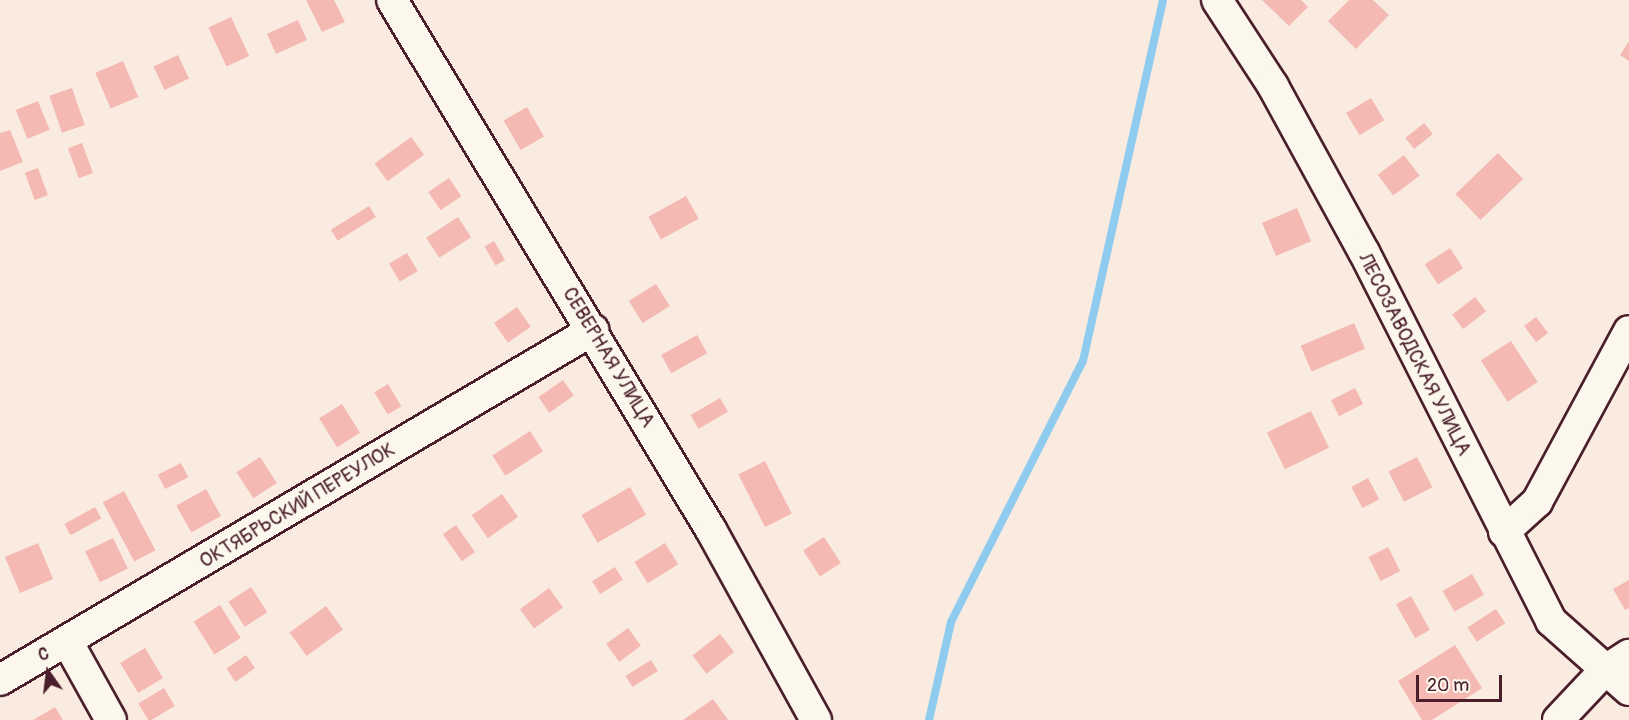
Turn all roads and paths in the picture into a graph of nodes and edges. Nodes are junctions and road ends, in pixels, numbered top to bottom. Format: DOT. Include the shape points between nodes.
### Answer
graph roads {
  1 [pos="392,0"];
  2 [pos="1217,0"];
  3 [pos="593,330"];
  4 [pos="1629,331"];
  5 [pos="1504,532"];
  6 [pos="67,641"];
  7 [pos="1629,655"];
  8 [pos="1604,671"];
  9 [pos="0,680"];
  10 [pos="1629,690"];
  11 [pos="111,720"];
  12 [pos="816,720"];
  13 [pos="1558,720"];
  1 -- 3 [label="street, СЕВЕРНАЯ УЛИЦА"];
  2 -- 5 [label="street, ЛЕСОЗАВОДСКАЯ УЛИЦА" via="1273,86 1364,252"];
  3 -- 6 [label="street, ОКТЯБРЬСКИЙ ПЕРЕУЛОК"];
  3 -- 12 [label="street, СЕВЕРНАЯ УЛИЦА"];
  4 -- 5 [label="street" via="1537,502"];
  5 -- 8 [label="street, ЛЕСОЗАВОДСКАЯ УЛИЦА" via="1551,621"];
  6 -- 9 [label="street, ОКТЯБРЬСКИЙ ПЕРЕУЛОК"];
  6 -- 11 [label="street"];
  7 -- 8 [label="street"];
  8 -- 10 [label="street, ЛЕСОЗАВОДСКАЯ УЛИЦА"];
  8 -- 13 [label="street"];
}
